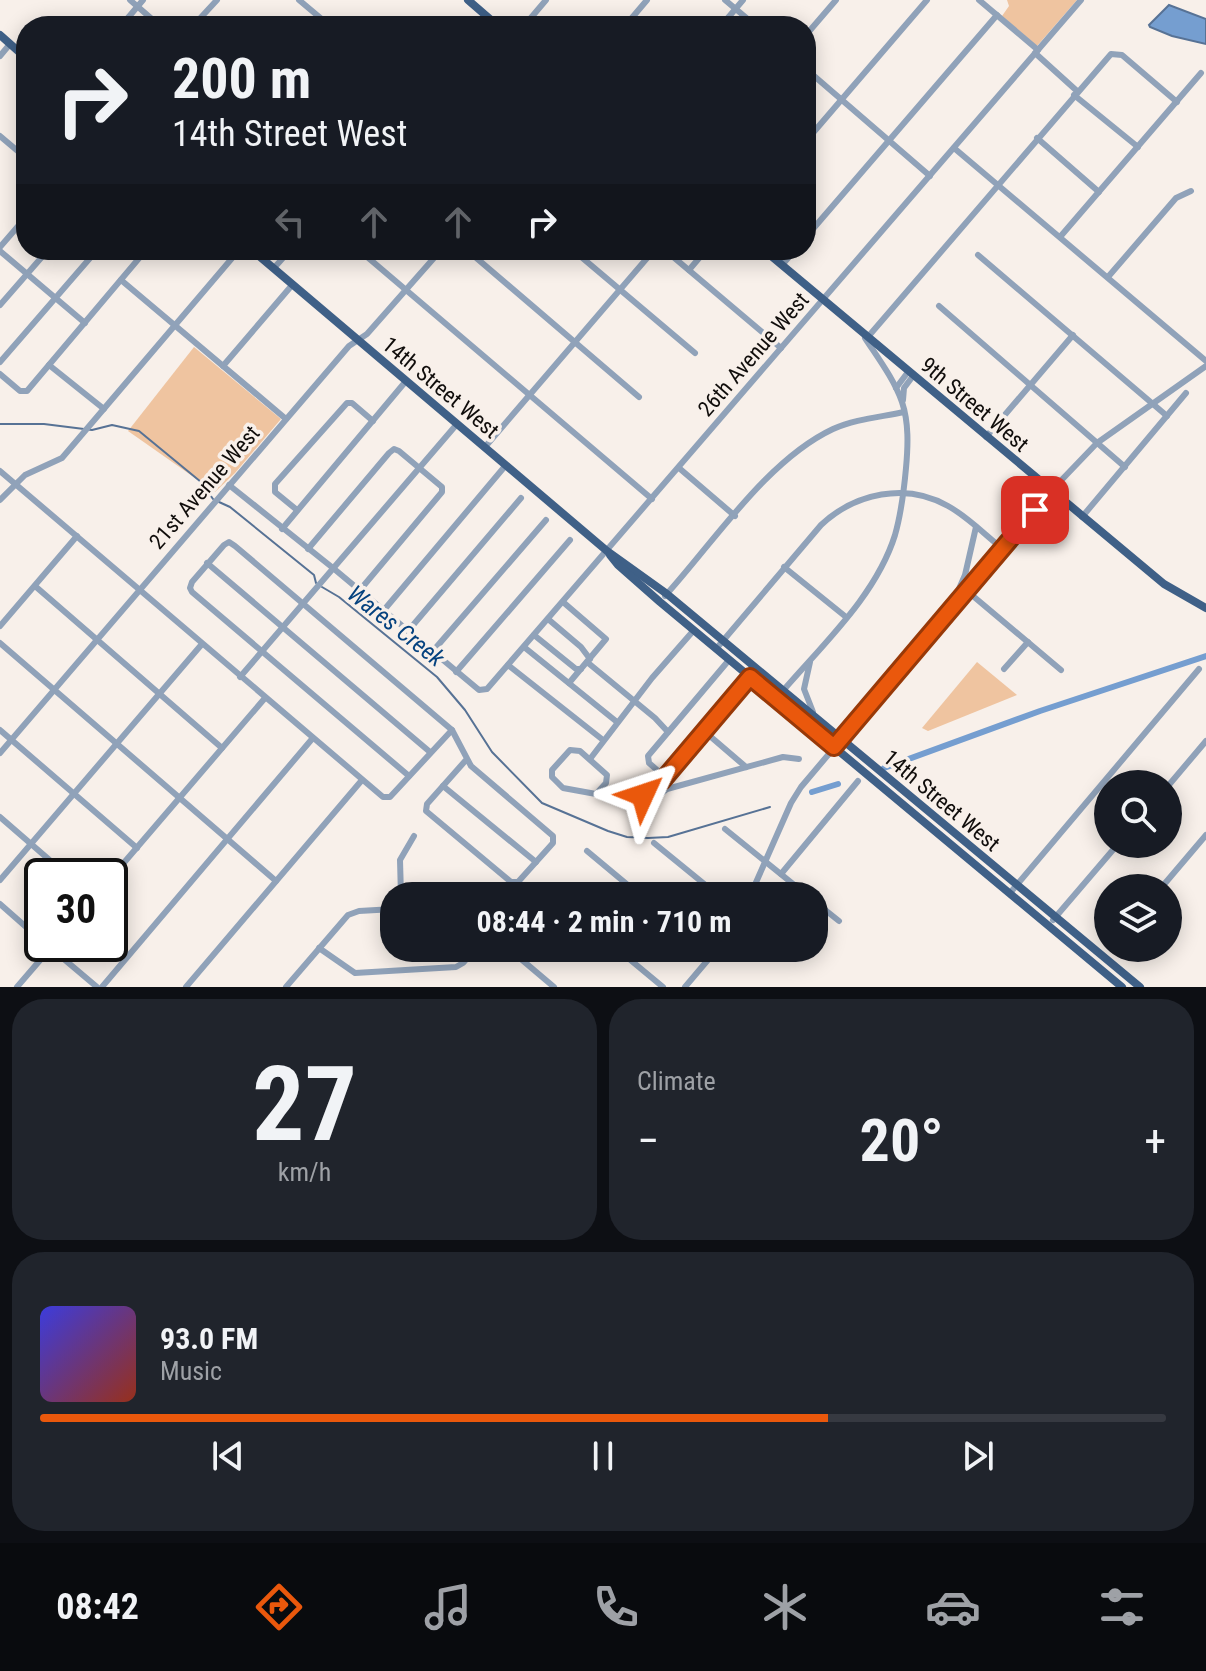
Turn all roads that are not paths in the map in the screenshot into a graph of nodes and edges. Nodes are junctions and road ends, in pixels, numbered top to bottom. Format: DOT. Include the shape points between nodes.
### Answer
graph roads {
  1 [pos="130,0"];
  2 [pos="217,0"];
  3 [pos="299,0"];
  4 [pos="468,0"];
  5 [pos="546,0"];
  6 [pos="647,0"];
  7 [pos="725,0"];
  8 [pos="743,0"];
  9 [pos="836,0"];
  10 [pos="927,0"];
  11 [pos="979,0"];
  12 [pos="1081,0"];
  13 [pos="140,3"];
  14 [pos="736,9"];
  15 [pos="997,15"];
  16 [pos="202,16"];
  17 [pos="318,16"];
  18 [pos="487,16"];
  19 [pos="532,16"];
  20 [pos="633,16"];
  21 [pos="730,16"];
  22 [pos="744,16"];
  23 [pos="816,23"];
  24 [pos="0,35"];
  25 [pos="10,44"];
  26 [pos="16,49"];
  27 [pos="1037,51"];
  28 [pos="0,56"];
  29 [pos="1201,73"];
  30 [pos="816,78"];
  31 [pos="1076,93"];
  32 [pos="841,100"];
  33 [pos="1177,102"];
  34 [pos="816,129"];
  35 [pos="0,136"];
  36 [pos="1037,138"];
  37 [pos="888,140"];
  38 [pos="1138,147"];
  39 [pos="954,148"];
  40 [pos="16,150"];
  41 [pos="930,176"];
  42 [pos="997,184"];
  43 [pos="1191,191"];
  44 [pos="1099,192"];
  45 [pos="816,225"];
  46 [pos="16,229"];
  47 [pos="1060,237"];
  48 [pos="0,249"];
  49 [pos="978,255"];
  50 [pos="39,260"];
  51 [pos="88,260"];
  52 [pos="138,260"];
  53 [pos="230,260"];
  54 [pos="264,260"];
  55 [pos="281,260"];
  56 [pos="371,260"];
  57 [pos="432,260"];
  58 [pos="479,260"];
  59 [pos="585,260"];
  60 [pos="646,260"];
  61 [pos="677,260"];
  62 [pos="698,260"];
  63 [pos="776,260"];
  64 [pos="786,260"];
  65 [pos="782,265"];
  66 [pos="274,268"];
  67 [pos="689,270"];
  68 [pos="27,274"];
  69 [pos="1108,277"];
  70 [pos="121,280"];
  71 [pos="293,284"];
  72 [pos="406,290"];
  73 [pos="620,290"];
  74 [pos="55,298"];
  75 [pos="823,300"];
  76 [pos="0,305"];
  77 [pos="939,306"];
  78 [pos="85,323"];
  79 [pos="175,324"];
  80 [pos="1073,335"];
  81 [pos="866,336"];
  82 [pos="359,340"];
  83 [pos="575,342"];
  84 [pos="781,348"];
  85 [pos="695,353"];
  86 [pos="0,362"];
  87 [pos="1206,364"];
  88 [pos="49,365"];
  89 [pos="223,366"];
  90 [pos="0,374"];
  91 [pos="910,374"];
  92 [pos="406,381"];
  93 [pos="1030,387"];
  94 [pos="896,388"];
  95 [pos="1186,393"];
  96 [pos="529,395"];
  97 [pos="639,397"];
  98 [pos="1152,403"];
  99 [pos="903,404"];
  100 [pos="104,409"];
  101 [pos="904,412"];
  102 [pos="1167,416"];
  103 [pos="286,419"];
  104 [pos="373,421"];
  105 [pos="457,424"];
  106 [pos="986,437"];
  107 [pos="1097,443"];
  108 [pos="485,447"];
  109 [pos="506,465"];
  110 [pos="1125,467"];
  111 [pos="420,468"];
  112 [pos="679,468"];
  113 [pos="0,471"];
  114 [pos="15,483"];
  115 [pos="229,485"];
  116 [pos="1051,491"];
  117 [pos="903,492"];
  118 [pos="521,498"];
  119 [pos="652,499"];
  120 [pos="0,500"];
  121 [pos="297,510"];
  122 [pos="735,516"];
  123 [pos="1082,517"];
  124 [pos="546,520"];
  125 [pos="976,527"];
  126 [pos="282,529"];
  127 [pos="77,536"];
  128 [pos="570,540"];
  129 [pos="308,549"];
  130 [pos="1003,549"];
  131 [pos="607,551"];
  132 [pos="207,563"];
  133 [pos="784,567"];
  134 [pos="333,568"];
  135 [pos="35,586"];
  136 [pos="140,590"];
  137 [pos="360,590"];
  138 [pos="967,591"];
  139 [pos="667,594"];
  140 [pos="563,602"];
  141 [pos="660,602"];
  142 [pos="303,604"];
  143 [pos="1206,608"];
  144 [pos="384,610"];
  145 [pos="947,616"];
  146 [pos="846,617"];
  147 [pos="548,619"];
  148 [pos="0,626"];
  149 [pos="283,627"];
  150 [pos="694,630"];
  151 [pos="408,631"];
  152 [pos="534,635"];
  153 [pos="97,640"];
  154 [pos="723,641"];
  155 [pos="1028,642"];
  156 [pos="0,643"];
  157 [pos="202,644"];
  158 [pos="524,647"];
  159 [pos="716,649"];
  160 [pos="262,651"];
  161 [pos="433,651"];
  162 [pos="811,659"];
  163 [pos="729,660"];
  164 [pos="588,661"];
  165 [pos="508,665"];
  166 [pos="581,669"];
  167 [pos="757,669"];
  168 [pos="1004,669"];
  169 [pos="1199,669"];
  170 [pos="1061,670"];
  171 [pos="456,672"];
  172 [pos="240,677"];
  173 [pos="750,677"];
  174 [pos="569,683"];
  175 [pos="54,690"];
  176 [pos="783,691"];
  177 [pos="159,694"];
  178 [pos="265,698"];
  179 [pos="776,699"];
  180 [pos="634,701"];
  181 [pos="817,719"];
  182 [pos="617,722"];
  183 [pos="0,730"];
  184 [pos="452,730"];
  185 [pos="704,731"];
  186 [pos="668,732"];
  187 [pos="840,738"];
  188 [pos="312,739"];
  189 [pos="12,740"];
  190 [pos="603,740"];
  191 [pos="1206,741"];
  192 [pos="116,744"];
  193 [pos="834,747"];
  194 [pos="222,748"];
  195 [pos="430,752"];
  196 [pos="0,753"];
  197 [pos="590,759"];
  198 [pos="799,759"];
  199 [pos="466,760"];
  200 [pos="746,767"];
  201 [pos="1182,770"];
  202 [pos="409,776"];
  203 [pos="665,777"];
  204 [pos="362,780"];
  205 [pos="858,781"];
  206 [pos="443,786"];
  207 [pos="74,794"];
  208 [pos="179,798"];
  209 [pos="0,817"];
  210 [pos="725,829"];
  211 [pos="1206,835"];
  212 [pos="414,836"];
  213 [pos="228,839"];
  214 [pos="654,843"];
  215 [pos="31,844"];
  216 [pos="137,848"];
  217 [pos="587,851"];
  218 [pos="47,858"];
  219 [pos="128,858"];
  220 [pos="1106,858"];
  221 [pos="765,861"];
  222 [pos="536,862"];
  223 [pos="781,874"];
  224 [pos="1173,874"];
  225 [pos="0,880"];
  226 [pos="276,881"];
  227 [pos="401,882"];
  228 [pos="624,882"];
  229 [pos="702,882"];
  230 [pos="756,882"];
  231 [pos="791,882"];
  232 [pos="1017,886"];
  233 [pos="1010,893"];
  234 [pos="0,904"];
  235 [pos="380,910"];
  236 [pos="828,912"];
  237 [pos="1055,917"];
  238 [pos="839,921"];
  239 [pos="24,924"];
  240 [pos="1048,926"];
  241 [pos="319,948"];
  242 [pos="1094,950"];
  243 [pos="35,962"];
  244 [pos="70,962"];
  245 [pos="464,962"];
  246 [pos="525,962"];
  247 [pos="633,962"];
  248 [pos="706,962"];
  249 [pos="1109,962"];
  250 [pos="17,987"];
  251 [pos="100,987"];
  252 [pos="186,987"];
  253 [pos="286,987"];
  254 [pos="554,987"];
  255 [pos="663,987"];
  256 [pos="685,987"];
  257 [pos="1122,987"];
  258 [pos="1140,987"];
  1 -- 13 [label="street"];
  2 -- 16 [label="street"];
  3 -- 17 [label="street"];
  4 -- 18 [label="main road"];
  5 -- 19 [label="street"];
  6 -- 20 [label="street"];
  7 -- 14 [label="street"];
  8 -- 14 [label="street"];
  9 -- 23 [label="street"];
  10 -- 32 [label="street"];
  11 -- 15 [label="street"];
  12 -- 27 [label="street, 26th Avenue West"];
  14 -- 21 [label="street"];
  14 -- 22 [label="street"];
  15 -- 27 [label="street"];
  15 -- 37 [label="street"];
  24 -- 25 [label="main road"];
  25 -- 26 [label="main road"];
  25 -- 28 [label="street"];
  27 -- 31 [label="street"];
  27 -- 39 [label="street, 26th Avenue West"];
  29 -- 33 [label="street"];
  30 -- 32 [label="street"];
  31 -- 33 [label="street" via="1114,53"];
  31 -- 36 [label="street"];
  31 -- 38 [label="street"];
  32 -- 34 [label="street"];
  32 -- 37 [label="street"];
  33 -- 38 [label="street"];
  35 -- 40 [label="street"];
  36 -- 42 [label="street"];
  36 -- 44 [label="street"];
  37 -- 41 [label="street"];
  37 -- 45 [label="street"];
  38 -- 44 [label="street"];
  39 -- 41 [label="street, 26th Avenue West"];
  39 -- 42 [label="street"];
  41 -- 75 [label="street, 26th Avenue West"];
  42 -- 47 [label="street"];
  42 -- 81 [label="street"];
  43 -- 69 [label="street" via="1176,198"];
  44 -- 47 [label="street"];
  46 -- 48 [label="street"];
  47 -- 69 [label="street"];
  48 -- 68 [label="street"];
  49 -- 80 [label="street"];
  50 -- 68 [label="street"];
  51 -- 74 [label="street"];
  52 -- 70 [label="street"];
  53 -- 79 [label="street"];
  54 -- 66 [label="main road, 14th Street West"];
  55 -- 66 [label="street"];
  56 -- 72 [label="street"];
  57 -- 72 [label="street, 21st Avenue West"];
  58 -- 83 [label="street"];
  59 -- 73 [label="street"];
  60 -- 73 [label="street"];
  61 -- 67 [label="street"];
  62 -- 67 [label="street"];
  63 -- 65 [label="main road, 9th Street West"];
  64 -- 65 [label="street"];
  65 -- 75 [label="main road, 9th Street West"];
  66 -- 71 [label="main road, 14th Street West"];
  67 -- 84 [label="street"];
  68 -- 74 [label="street"];
  68 -- 76 [label="street"];
  69 -- 87 [label="street"];
  70 -- 78 [label="street"];
  70 -- 79 [label="street"];
  71 -- 82 [label="main road, 14th Street West"];
  71 -- 89 [label="street"];
  72 -- 82 [label="street, 21st Avenue West"];
  72 -- 96 [label="street"];
  73 -- 83 [label="street"];
  73 -- 85 [label="street"];
  74 -- 78 [label="street"];
  74 -- 86 [label="street"];
  75 -- 81 [label="main road, 9th Street West"];
  75 -- 84 [label="street, 26th Avenue West"];
  77 -- 93 [label="street"];
  78 -- 88 [label="street"];
  79 -- 89 [label="street"];
  79 -- 100 [label="street"];
  80 -- 93 [label="street"];
  80 -- 98 [label="street"];
  81 -- 91 [label="main road, 9th Street West"];
  81 -- 94 [label="street"];
  82 -- 92 [label="main road, 14th Street West"];
  82 -- 103 [label="street, 21st Avenue West"];
  83 -- 96 [label="street"];
  83 -- 97 [label="street"];
  84 -- 112 [label="street, 26th Avenue West"];
  87 -- 98 [label="street"];
  88 -- 90 [label="street" via="22,392"];
  88 -- 100 [label="street"];
  89 -- 103 [label="street"];
  91 -- 94 [label="street"];
  91 -- 99 [label="street"];
  91 -- 106 [label="main road, 9th Street West"];
  92 -- 104 [label="street"];
  92 -- 105 [label="main road, 14th Street West"];
  93 -- 106 [label="street"];
  93 -- 107 [label="street"];
  94 -- 99 [label="street"];
  95 -- 102 [label="street"];
  96 -- 108 [label="street"];
  96 -- 119 [label="street"];
  98 -- 102 [label="street"];
  98 -- 107 [label="street"];
  99 -- 101 [label="street"];
  100 -- 114 [label="street" via="62,458"];
  101 -- 117 [label="street" via="908,446"];
  101 -- 122 [label="street" via="850,423 806,445 782,463"];
  102 -- 110 [label="street"];
  103 -- 115 [label="street, 21st Avenue West"];
  104 -- 121 [label="street"];
  104 -- 121 [label="street" via="347,403 275,484 274,490"];
  105 -- 108 [label="main road, 14th Street West"];
  105 -- 111 [label="street"];
  106 -- 116 [label="main road, 9th Street West"];
  107 -- 110 [label="street"];
  107 -- 116 [label="street"];
  108 -- 109 [label="main road, 14th Street West"];
  109 -- 131 [label="main road, 14th Street West"];
  109 -- 144 [label="street"];
  110 -- 123 [label="street"];
  111 -- 129 [label="street" via="394,449"];
  111 -- 134 [label="street"];
  111 -- 137 [label="street" via="443,489"];
  112 -- 119 [label="street, 26th Avenue West"];
  112 -- 122 [label="street"];
  113 -- 114 [label="street"];
  114 -- 120 [label="street"];
  114 -- 127 [label="street"];
  115 -- 126 [label="street"];
  115 -- 136 [label="street, 21st Avenue West"];
  116 -- 123 [label="main road, 9th Street West"];
  116 -- 130 [label="street"];
  117 -- 125 [label="street" via="935,499"];
  117 -- 133 [label="street" via="865,498 841,509"];
  117 -- 146 [label="street" via="889,549"];
  118 -- 151 [label="street"];
  119 -- 131 [label="street, 26th Avenue West"];
  121 -- 126 [label="street"];
  122 -- 139 [label="street"];
  123 -- 143 [label="main road, 9th Street West" via="1164,584"];
  124 -- 161 [label="street"];
  125 -- 130 [label="street"];
  125 -- 145 [label="street" via="965,575"];
  126 -- 129 [label="street"];
  127 -- 135 [label="street"];
  127 -- 136 [label="street"];
  128 -- 171 [label="street"];
  129 -- 134 [label="street"];
  130 -- 138 [label="street"];
  131 -- 139 [label="main road, 14th Street West"];
  131 -- 140 [label="street, 26th Avenue West"];
  131 -- 141 [label="main road, 14th Street West"];
  132 -- 142 [label="street" via="229,542"];
  132 -- 149 [label="street"];
  132 -- 160 [label="street" via="190,588"];
  133 -- 146 [label="street"];
  133 -- 154 [label="street"];
  134 -- 137 [label="street"];
  134 -- 142 [label="street"];
  135 -- 148 [label="street"];
  135 -- 153 [label="street"];
  136 -- 153 [label="street, 21st Avenue West"];
  136 -- 157 [label="street"];
  137 -- 144 [label="street"];
  138 -- 145 [label="street"];
  138 -- 155 [label="street"];
  139 -- 141 [label="street"];
  139 -- 154 [label="main road, 14th Street West"];
  140 -- 147 [label="street, 26th Avenue West"];
  140 -- 164 [label="street" via="606,639"];
  141 -- 150 [label="main road, 14th Street West"];
  142 -- 149 [label="street"];
  142 -- 184 [label="street"];
  144 -- 151 [label="street"];
  145 -- 187 [label="street"];
  146 -- 162 [label="street"];
  147 -- 152 [label="street, 26th Avenue West"];
  147 -- 164 [label="street" via="581,647"];
  149 -- 160 [label="street"];
  149 -- 195 [label="street"];
  150 -- 159 [label="main road, 14th Street West"];
  150 -- 180 [label="street"];
  151 -- 161 [label="street"];
  152 -- 158 [label="street, 26th Avenue West"];
  152 -- 166 [label="street"];
  153 -- 175 [label="street, 21st Avenue West"];
  153 -- 177 [label="street"];
  154 -- 159 [label="street"];
  154 -- 167 [label="main road, 14th Street West"];
  155 -- 168 [label="street"];
  155 -- 170 [label="street"];
  156 -- 175 [label="street"];
  157 -- 172 [label="street"];
  157 -- 177 [label="street"];
  158 -- 165 [label="street, 26th Avenue West"];
  158 -- 174 [label="street"];
  159 -- 163 [label="main road, 14th Street West"];
  160 -- 172 [label="street"];
  160 -- 202 [label="street"];
  161 -- 171 [label="street"];
  162 -- 176 [label="street"];
  162 -- 181 [label="street" via="804,689"];
  163 -- 173 [label="main road, 14th Street West"];
  163 -- 186 [label="street"];
  164 -- 166 [label="street"];
  164 -- 180 [label="street"];
  165 -- 171 [label="street, 26th Avenue West" via="481,691"];
  165 -- 190 [label="street"];
  166 -- 174 [label="street"];
  167 -- 173 [label="street"];
  167 -- 176 [label="main road, 14th Street West"];
  169 -- 232 [label="street"];
  172 -- 178 [label="street"];
  173 -- 179 [label="main road, 14th Street West"];
  173 -- 185 [label="street"];
  174 -- 182 [label="street"];
  175 -- 189 [label="street, 21st Avenue West"];
  175 -- 192 [label="street"];
  176 -- 179 [label="street"];
  176 -- 181 [label="main road, 14th Street West"];
  177 -- 192 [label="street"];
  177 -- 194 [label="street"];
  178 -- 188 [label="street"];
  178 -- 194 [label="street"];
  179 -- 193 [label="main road, 14th Street West"];
  180 -- 182 [label="street"];
  180 -- 186 [label="street"];
  181 -- 187 [label="main road, 14th Street West"];
  182 -- 190 [label="street"];
  183 -- 189 [label="street"];
  184 -- 195 [label="street"];
  184 -- 199 [label="street"];
  185 -- 200 [label="street"];
  185 -- 203 [label="street"];
  186 -- 203 [label="street" via="647,758"];
  187 -- 193 [label="street"];
  187 -- 232 [label="main road, 14th Street West"];
  188 -- 204 [label="street"];
  188 -- 213 [label="street"];
  189 -- 196 [label="street, 21st Avenue West"];
  189 -- 207 [label="street"];
  190 -- 197 [label="street"];
  191 -- 201 [label="street"];
  192 -- 207 [label="street"];
  192 -- 208 [label="street"];
  193 -- 221 [label="street" via="791,803"];
  193 -- 233 [label="main road, 14th Street West"];
  194 -- 208 [label="street"];
  195 -- 202 [label="street"];
  197 -- 197 [label="street" via="570,750 552,777 563,788 596,794 607,778"];
  198 -- 200 [label="street" via="783,757"];
  199 -- 206 [label="street"];
  199 -- 222 [label="street" via="554,838"];
  200 -- 203 [label="street" via="662,787"];
  202 -- 204 [label="street" via="387,798"];
  204 -- 226 [label="street"];
  205 -- 223 [label="street"];
  206 -- 222 [label="street"];
  206 -- 222 [label="street" via="426,808 515,883"];
  207 -- 215 [label="street"];
  207 -- 216 [label="street"];
  208 -- 213 [label="street"];
  208 -- 216 [label="street"];
  209 -- 215 [label="street"];
  210 -- 221 [label="street"];
  211 -- 224 [label="street"];
  212 -- 227 [label="street" via="400,860"];
  213 -- 226 [label="street"];
  213 -- 251 [label="street"];
  214 -- 229 [label="street"];
  215 -- 218 [label="street"];
  215 -- 225 [label="street"];
  216 -- 219 [label="street"];
  217 -- 228 [label="street"];
  220 -- 237 [label="street"];
  221 -- 223 [label="street"];
  221 -- 230 [label="street"];
  223 -- 231 [label="street"];
  226 -- 252 [label="street"];
  232 -- 233 [label="street"];
  232 -- 237 [label="main road, 14th Street West"];
  233 -- 240 [label="main road, 14th Street West"];
  234 -- 239 [label="street"];
  235 -- 241 [label="street" via="348,915"];
  236 -- 238 [label="street"];
  237 -- 240 [label="street"];
  237 -- 242 [label="main road, 14th Street West"];
  240 -- 257 [label="main road, 14th Street West"];
  241 -- 245 [label="street" via="348,971 364,974 456,967"];
  241 -- 253 [label="street"];
  243 -- 250 [label="street"];
  244 -- 251 [label="street"];
  246 -- 254 [label="street"];
  247 -- 255 [label="street"];
  248 -- 256 [label="street"];
  249 -- 258 [label="main road, 14th Street West"];
}
